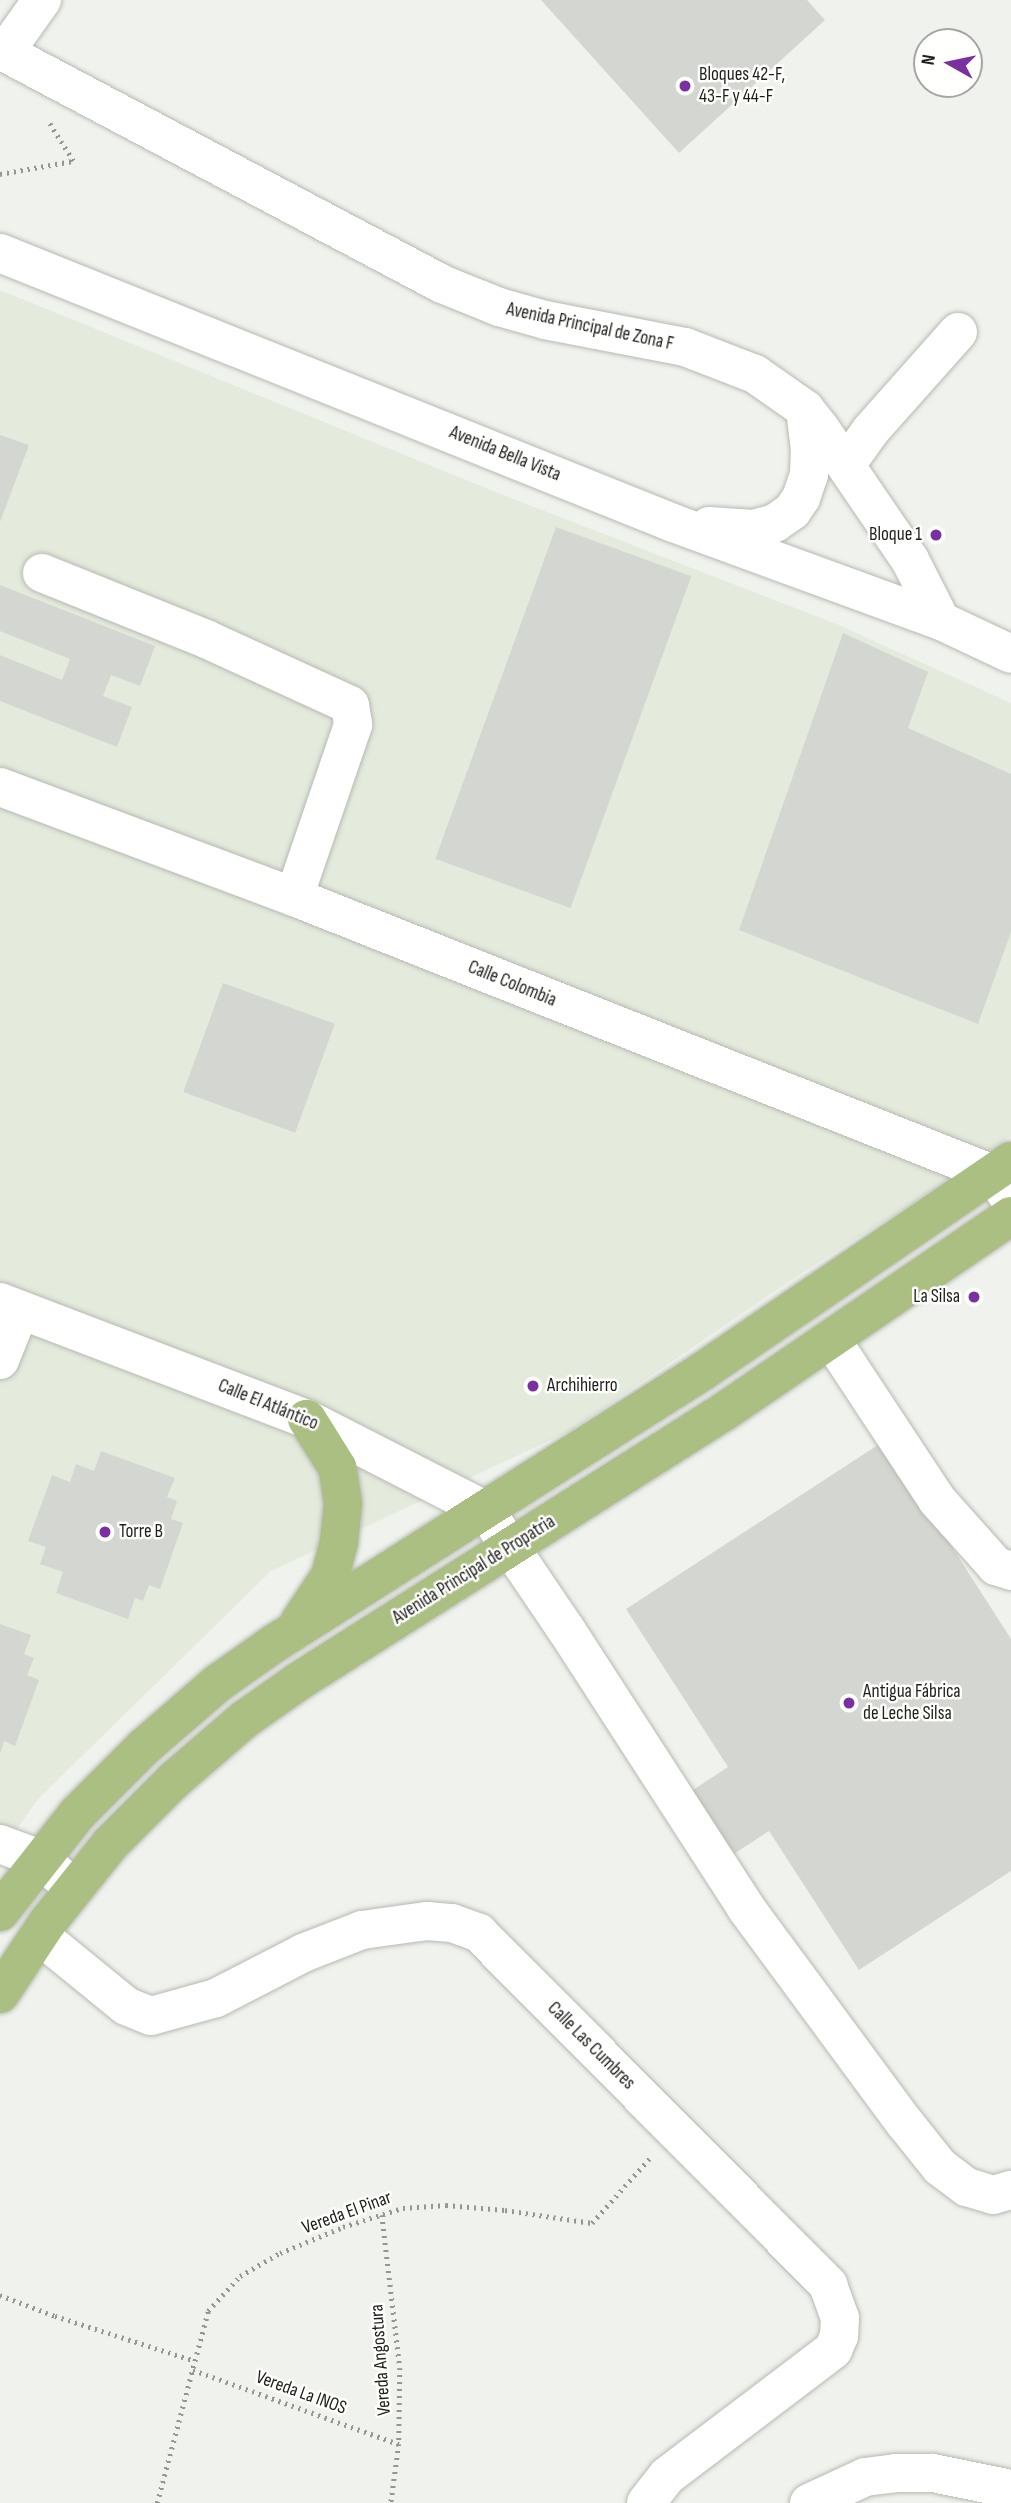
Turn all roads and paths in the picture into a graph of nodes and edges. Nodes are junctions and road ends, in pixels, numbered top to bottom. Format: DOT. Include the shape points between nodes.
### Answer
graph roads {
  1 [pos="42,0"];
  2 [pos="2,51"];
  3 [pos="46,118"];
  4 [pos="0,174"];
  5 [pos="0,253"];
  6 [pos="958,332"];
  7 [pos="805,409"];
  8 [pos="846,466"];
  9 [pos="673,523"];
  10 [pos="42,573"];
  11 [pos="940,621"];
  12 [pos="1011,654"];
  13 [pos="0,788"];
  14 [pos="294,897"];
  15 [pos="1005,1179"];
  16 [pos="1011,1216"];
  17 [pos="10,1306"];
  18 [pos="831,1339"];
  19 [pos="0,1360"];
  20 [pos="307,1419"];
  21 [pos="485,1510"];
  22 [pos="510,1548"];
  23 [pos="1011,1571"];
  24 [pos="294,1631"];
  25 [pos="232,1673"];
  26 [pos="260,1708"];
  27 [pos="0,1844"];
  28 [pos="40,1859"];
  29 [pos="74,1888"];
  30 [pos="0,1912"];
  31 [pos="39,1935"];
  32 [pos="0,1994"];
  33 [pos="674,2130"];
  34 [pos="1011,2190"];
  35 [pos="382,2215"];
  36 [pos="0,2295"];
  37 [pos="195,2361"];
  38 [pos="193,2370"];
  39 [pos="399,2444"];
  40 [pos="1011,2489"];
  41 [pos="157,2503"];
  42 [pos="391,2503"];
  43 [pos="646,2503"];
  44 [pos="809,2503"];
  1 -- 2 [label="street"];
  2 -- 7 [label="street, Avenida Principal de Zona F" via="442,285 545,320 685,347 754,374"];
  3 -- 4 [label="path" via="73,161"];
  5 -- 9 [label="street, Avenida Bella Vista"];
  6 -- 8 [label="street" via="871,430"];
  7 -- 8 [label="street, Avenida Principal de Zona F"];
  7 -- 9 [label="street" via="808,475 792,511 775,523 753,529"];
  8 -- 11 [label="street, Avenida Principal de Zona F" via="910,560"];
  9 -- 11 [label="street, Avenida Bella Vista"];
  10 -- 14 [label="street" via="206,639 350,705 353,725"];
  11 -- 12 [label="street, Avenida Bella Vista"];
  13 -- 14 [label="street, Calle Colombia"];
  14 -- 15 [label="street, Calle Colombia"];
  15 -- 21 [label="main road"];
  16 -- 18 [label="main road, Avenida Principal de Propatria"];
  17 -- 19 [label="street"];
  17 -- 20 [label="street, Calle El Atlántico"];
  18 -- 22 [label="main road, Avenida Principal de Propatria"];
  18 -- 23 [label="street" via="937,1500 996,1566"];
  20 -- 21 [label="street, Calle El Atlántico"];
  20 -- 24 [label="main road" via="337,1467 343,1503 340,1542 330,1576"];
  21 -- 22 [label="street, Calle El Atlántico"];
  21 -- 24 [label="main road"];
  22 -- 26 [label="main road, Avenida Principal de Propatria"];
  22 -- 34 [label="street, Calle El Atlántico" via="746,1908 904,2122 940,2167 967,2188 993,2196"];
  24 -- 25 [label="main road"];
  25 -- 26 [label="main road"];
  25 -- 28 [label="main road" via="144,1748 77,1814"];
  26 -- 29 [label="main road, Avenida Principal de Propatria" via="174,1780"];
  27 -- 28 [label="street"];
  28 -- 29 [label="street"];
  28 -- 30 [label="main road"];
  29 -- 31 [label="main road, Avenida Principal de Propatria"];
  31 -- 32 [label="main road, Avenida Principal de Propatria"];
  31 -- 33 [label="street, Calle Las Cumbres" via="126,2006 152,2016 216,1998 303,1953 362,1930 427,1921 452,1923 479,1933"];
  33 -- 35 [label="path, Vereda El Pinar" via="592,2223 446,2205 403,2208"];
  33 -- 43 [label="street, Calle Las Cumbres" via="828,2285 840,2318 839,2336 833,2350 667,2476"];
  35 -- 37 [label="path, Vereda El Pinar" via="280,2253 240,2276 208,2311"];
  35 -- 39 [label="path, Vereda Angostura" via="400,2368"];
  36 -- 37 [label="path"];
  37 -- 38 [label="path, Vereda El Pinar"];
  38 -- 39 [label="path, Vereda La INOS"];
  38 -- 41 [label="path, Vereda El Pinar"];
  39 -- 42 [label="path, Vereda Angostura"];
  40 -- 44 [label="street" via="933,2473 896,2473 865,2477"];
}
